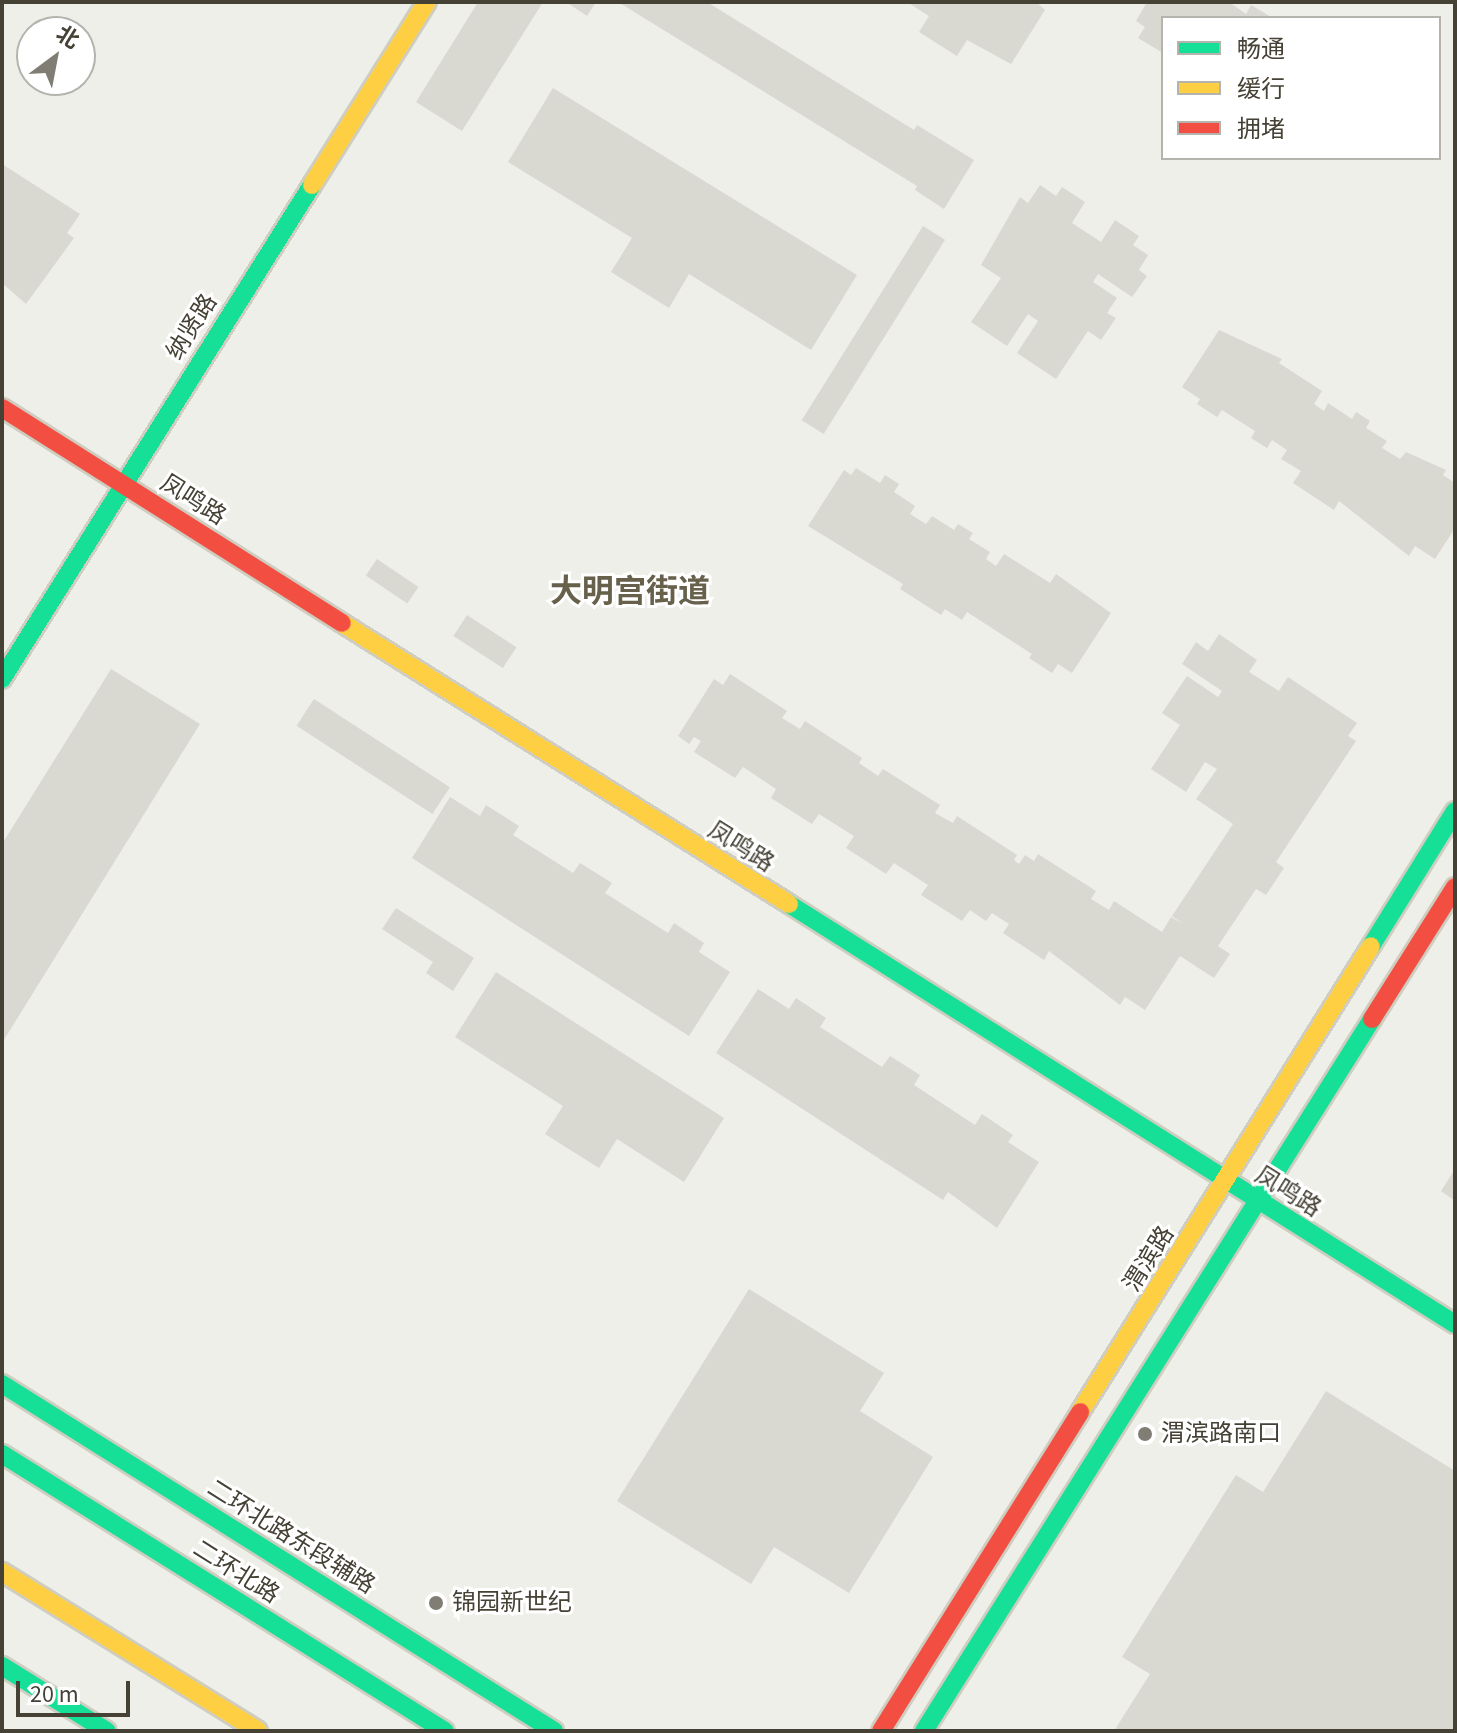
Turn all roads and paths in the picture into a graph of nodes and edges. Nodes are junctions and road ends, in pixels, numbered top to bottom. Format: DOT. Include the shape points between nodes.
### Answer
graph roads {
  1 [pos="427,2"];
  2 [pos="2,408"];
  3 [pos="122,483"];
  4 [pos="2,679"];
  5 [pos="1455,811"];
  6 [pos="1455,887"];
  7 [pos="1225,1182"];
  8 [pos="1259,1202"];
  9 [pos="1455,1324"];
  10 [pos="2,1384"];
  11 [pos="2,1454"];
  12 [pos="2,1572"];
  13 [pos="2,1666"];
  14 [pos="107,1731"];
  15 [pos="258,1731"];
  16 [pos="445,1731"];
  17 [pos="554,1731"];
  18 [pos="881,1731"];
  19 [pos="924,1731"];
  1 -- 3 [label="main road, 纳贤路"];
  2 -- 3 [label="main road, 凤鸣路"];
  3 -- 4 [label="main road, 纳贤路"];
  3 -- 7 [label="main road, 凤鸣路"];
  5 -- 7 [label="main road, 渭滨路"];
  6 -- 8 [label="main road"];
  7 -- 8 [label="main road, 凤鸣路"];
  7 -- 18 [label="main road, 渭滨路"];
  8 -- 9 [label="main road, 凤鸣路"];
  8 -- 19 [label="main road"];
  10 -- 17 [label="main road, 二环北路东段辅路"];
  11 -- 16 [label="main road, 二环北路"];
  12 -- 15 [label="main road"];
  13 -- 14 [label="main road"];
}
